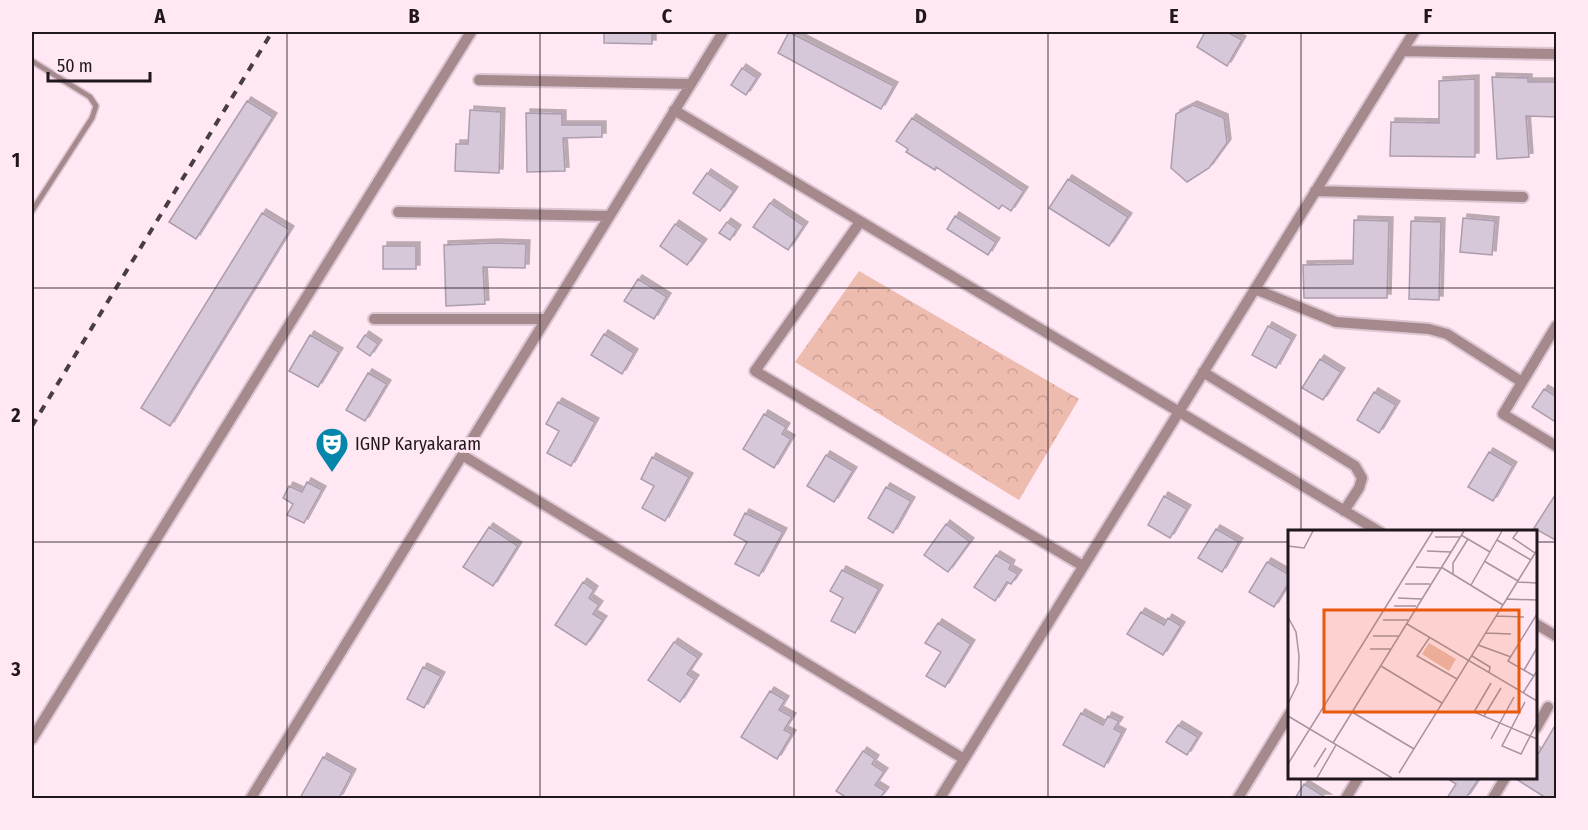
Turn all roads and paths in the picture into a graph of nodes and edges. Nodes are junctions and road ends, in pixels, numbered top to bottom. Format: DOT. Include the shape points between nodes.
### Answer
graph roads {
  1 [pos="471,32"];
  2 [pos="723,32"];
  3 [pos="1414,32"];
  4 [pos="1402,51"];
  5 [pos="1557,54"];
  6 [pos="32,61"];
  7 [pos="478,80"];
  8 [pos="690,84"];
  9 [pos="674,110"];
  10 [pos="1315,191"];
  11 [pos="1523,197"];
  12 [pos="32,211"];
  13 [pos="398,212"];
  14 [pos="609,216"];
  15 [pos="860,222"];
  16 [pos="1255,289"];
  17 [pos="546,318"];
  18 [pos="374,319"];
  19 [pos="1557,326"];
  20 [pos="1203,372"];
  21 [pos="1522,382"];
  22 [pos="1178,412"];
  23 [pos="1557,446"];
  24 [pos="462,454"];
  25 [pos="1344,510"];
  26 [pos="1378,530"];
  27 [pos="1083,566"];
  28 [pos="1537,625"];
  29 [pos="1557,636"];
  30 [pos="1548,707"];
  31 [pos="1288,716"];
  32 [pos="1537,726"];
  33 [pos="32,739"];
  34 [pos="964,759"];
  35 [pos="1357,779"];
  36 [pos="1504,779"];
  37 [pos="251,798"];
  38 [pos="940,798"];
  39 [pos="1238,798"];
  40 [pos="1346,798"];
  41 [pos="1493,798"];
  1 -- 33 [label="street"];
  2 -- 8 [label="street"];
  3 -- 4 [label="street"];
  4 -- 5 [label="street"];
  4 -- 10 [label="street"];
  6 -- 12 [label="lane" via="90,97 96,106"];
  7 -- 8 [label="street"];
  8 -- 9 [label="street"];
  9 -- 14 [label="street"];
  9 -- 15 [label="street"];
  10 -- 11 [label="street"];
  10 -- 16 [label="street"];
  13 -- 14 [label="street"];
  14 -- 17 [label="street"];
  15 -- 22 [label="street"];
  15 -- 27 [label="street" via="755,371"];
  16 -- 20 [label="street"];
  16 -- 21 [label="street" via="1336,322 1429,329 1447,334"];
  17 -- 18 [label="street"];
  17 -- 24 [label="street"];
  19 -- 21 [label="street"];
  20 -- 22 [label="street"];
  20 -- 25 [label="street" via="1355,466 1362,478"];
  21 -- 23 [label="street" via="1503,414"];
  22 -- 25 [label="street"];
  22 -- 27 [label="street"];
  24 -- 34 [label="street"];
  24 -- 37 [label="street"];
  25 -- 26 [label="street"];
  27 -- 34 [label="street"];
  28 -- 29 [label="street"];
  30 -- 32 [label="street"];
  31 -- 39 [label="street"];
  34 -- 38 [label="street"];
  35 -- 40 [label="street"];
  36 -- 41 [label="street"];
}
